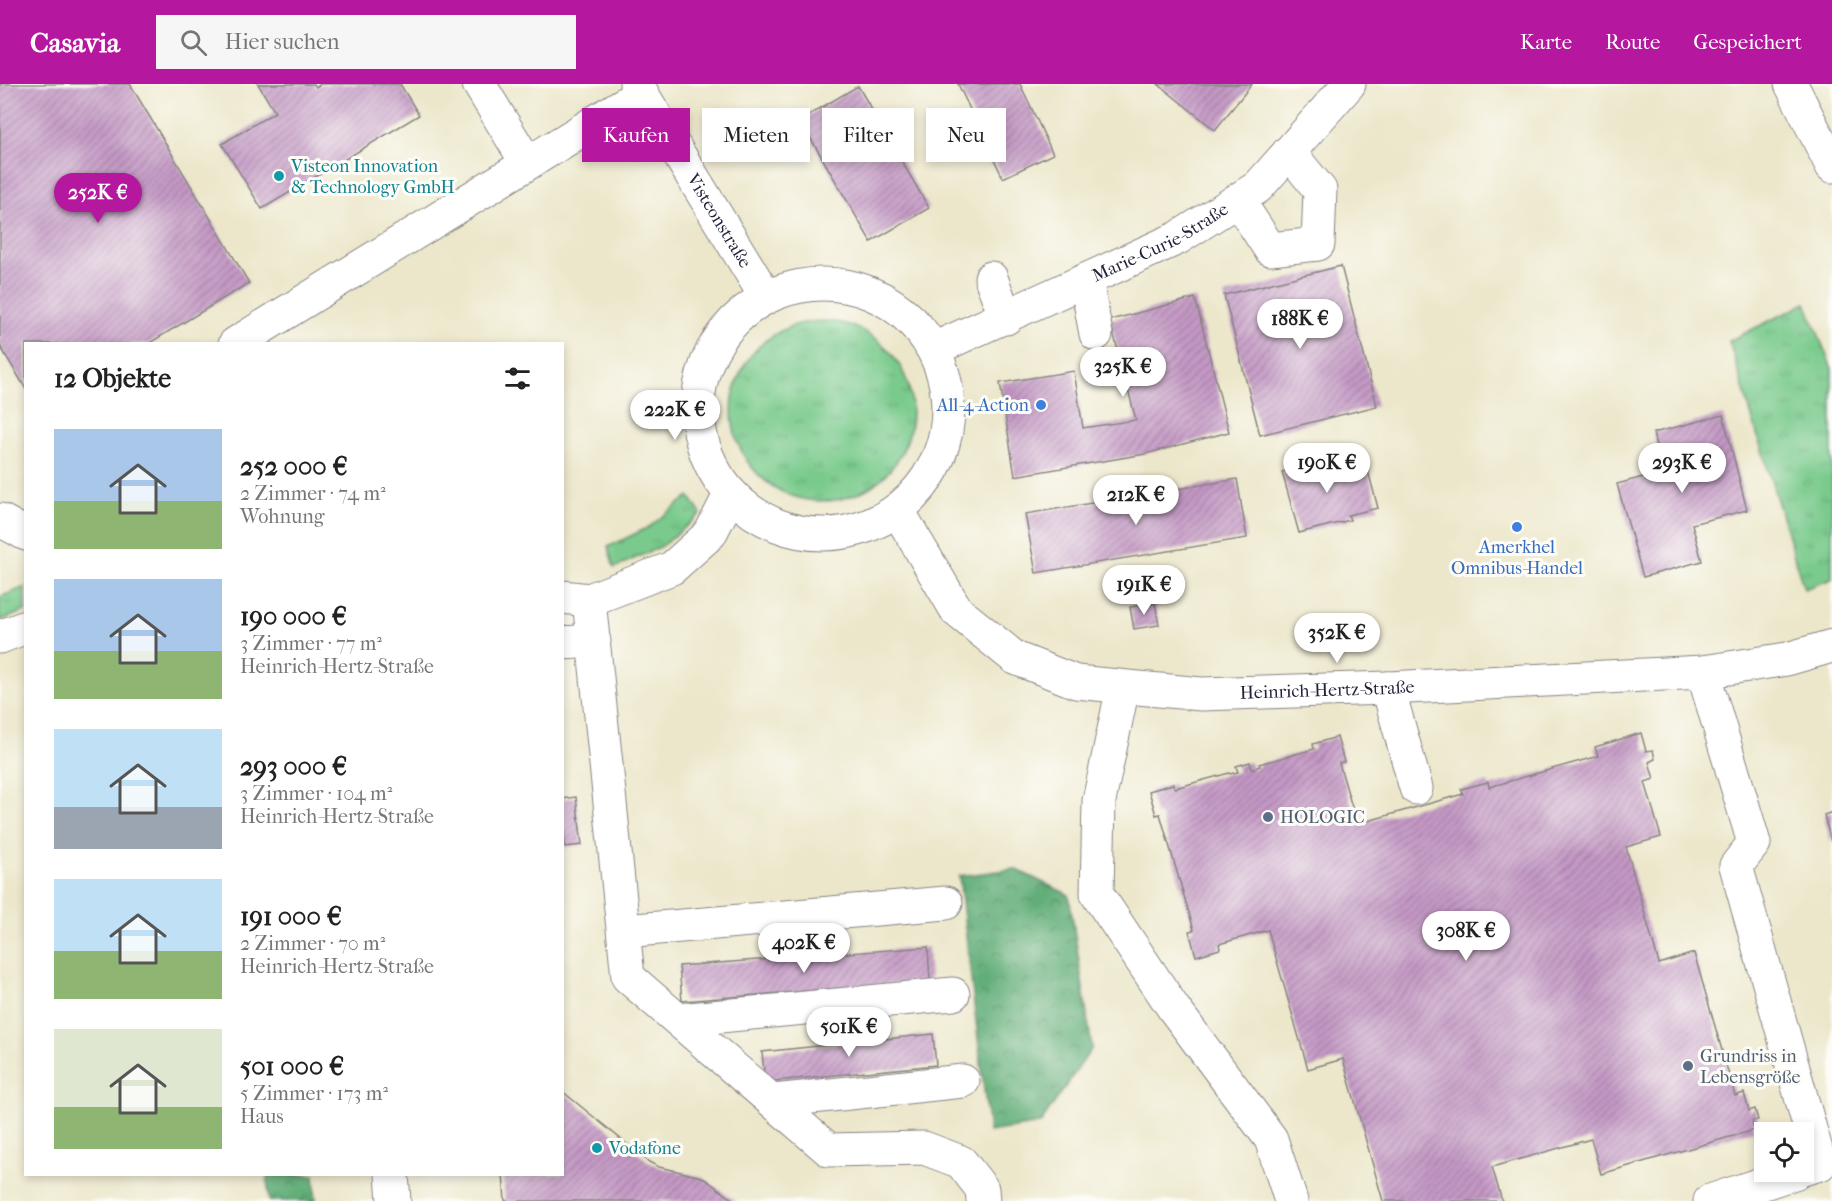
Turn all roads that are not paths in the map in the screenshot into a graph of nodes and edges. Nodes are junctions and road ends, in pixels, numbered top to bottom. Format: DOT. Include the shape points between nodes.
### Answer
graph roads {
  1 [pos="479,84"];
  2 [pos="1349,84"];
  3 [pos="1791,84"];
  4 [pos="639,89"];
  5 [pos="1289,152"];
  6 [pos="527,163"];
  7 [pos="1832,166"];
  8 [pos="1238,200"];
  9 [pos="992,278"];
  10 [pos="1086,280"];
  11 [pos="766,297"];
  12 [pos="1006,318"];
  13 [pos="1096,334"];
  14 [pos="238,342"];
  15 [pos="934,349"];
  16 [pos="730,495"];
  17 [pos="898,511"];
  18 [pos="0,520"];
  19 [pos="24,533"];
  20 [pos="576,598"];
  21 [pos="24,628"];
  22 [pos="0,637"];
  23 [pos="578,642"];
  24 [pos="1832,646"];
  25 [pos="1703,672"];
  26 [pos="1123,687"];
  27 [pos="1388,688"];
  28 [pos="1416,788"];
  29 [pos="946,903"];
  30 [pos="624,931"];
  31 [pos="954,994"];
  32 [pos="679,1020"];
  33 [pos="963,1080"];
  34 [pos="774,1101"];
  35 [pos="1808,1122"];
  36 [pos="1814,1143"];
  37 [pos="1814,1166"];
  38 [pos="392,1176"];
  39 [pos="1767,1182"];
  40 [pos="394,1201"];
  41 [pos="983,1201"];
  42 [pos="1291,1201"];
  43 [pos="1710,1201"];
  1 -- 6 [label="street"];
  2 -- 5 [label="street, Marie-Curie-Straße"];
  3 -- 7 [label="street"];
  4 -- 6 [label="street"];
  4 -- 11 [label="street, Visteonstraße"];
  5 -- 8 [label="street, Marie-Curie-Straße" via="1258,187"];
  5 -- 8 [label="street" via="1320,190 1318,244 1270,249"];
  6 -- 14 [label="street"];
  8 -- 10 [label="street, Marie-Curie-Straße" via="1178,238"];
  9 -- 12 [label="street"];
  10 -- 12 [label="street, Marie-Curie-Straße"];
  10 -- 13 [label="street"];
  11 -- 15 [label="street" via="803,285 842,285 879,296 910,318"];
  11 -- 16 [label="street" via="734,319 711,350 698,387 697,426 708,463"];
  12 -- 15 [label="street, Marie-Curie-Straße"];
  15 -- 17 [label="street" via="948,395 949,418 941,454 924,486"];
  16 -- 17 [label="street" via="759,518 793,532 839,534 866,528"];
  16 -- 20 [label="street" via="710,534 672,568"];
  17 -- 26 [label="street, Heinrich-Hertz-Straße" via="957,611 1014,658 1076,682"];
  18 -- 19 [label="street"];
  20 -- 23 [label="street"];
  21 -- 22 [label="street"];
  23 -- 30 [label="street"];
  24 -- 25 [label="street, Heinrich-Hertz-Straße" via="1788,659"];
  25 -- 27 [label="street, Heinrich-Hertz-Straße"];
  25 -- 35 [label="street" via="1754,843 1736,866"];
  26 -- 27 [label="street, Heinrich-Hertz-Straße" via="1201,693"];
  26 -- 42 [label="street" via="1099,801 1096,894 1174,1009 1271,1139"];
  27 -- 28 [label="street"];
  29 -- 30 [label="street"];
  30 -- 32 [label="street" via="628,977"];
  31 -- 32 [label="street"];
  32 -- 34 [label="street"];
  33 -- 34 [label="street"];
  34 -- 41 [label="street" via="829,1150 924,1148 961,1162 982,1189"];
  36 -- 37 [label="street" via="1820,1164"];
  38 -- 40 [label="street"];
  39 -- 43 [label="street"];
}
